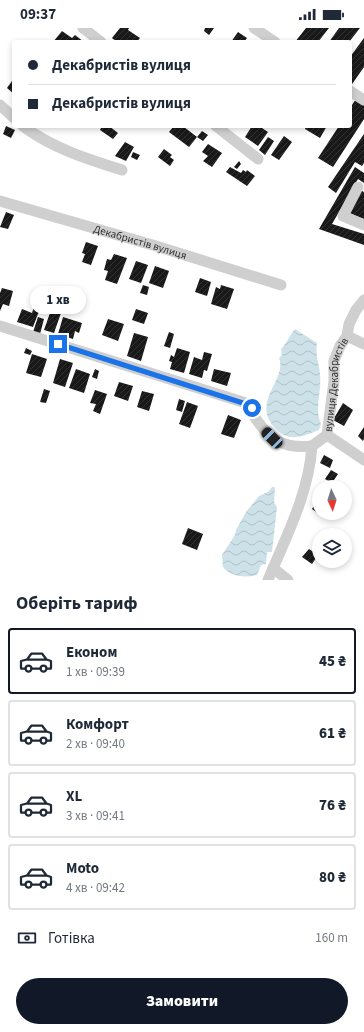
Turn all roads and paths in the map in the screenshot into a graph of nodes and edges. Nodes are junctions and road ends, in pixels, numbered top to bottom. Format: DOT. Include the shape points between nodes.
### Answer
graph roads {
  1 [pos="83,28"];
  2 [pos="254,28"];
  3 [pos="98,40"];
  4 [pos="272,40"];
  5 [pos="352,92"];
  6 [pos="364,100"];
  7 [pos="0,105"];
  8 [pos="12,116"];
  9 [pos="26,128"];
  10 [pos="221,128"];
  11 [pos="258,159"];
  12 [pos="122,170"];
  13 [pos="358,187"];
  14 [pos="0,201"];
  15 [pos="364,225"];
  16 [pos="281,285"];
  17 [pos="364,300"];
  18 [pos="0,326"];
  19 [pos="347,336"];
  20 [pos="364,344"];
  21 [pos="327,435"];
  22 [pos="312,446"];
  23 [pos="364,460"];
  24 [pos="273,568"];
  25 [pos="268,580"];
  26 [pos="288,580"];
  1 -- 3 [label="street"];
  2 -- 4 [label="street"];
  5 -- 6 [label="street"];
  7 -- 8 [label="street"];
  9 -- 12 [label="street" via="46,142 86,159"];
  10 -- 11 [label="street"];
  13 -- 15 [label="street" via="343,216"];
  14 -- 16 [label="street, Декабристів вулиця"];
  17 -- 19 [label="street, вулиця Декабристів" via="349,324"];
  18 -- 22 [label="street" via="246,404 252,408 262,428 272,438 286,445"];
  19 -- 20 [label="street"];
  19 -- 21 [label="street, вулиця Декабристів" via="334,360"];
  21 -- 22 [label="street, вулиця Декабристів"];
  21 -- 23 [label="street"];
  22 -- 24 [label="street" via="309,473 287,538"];
  24 -- 25 [label="street"];
  24 -- 26 [label="street"];
}
